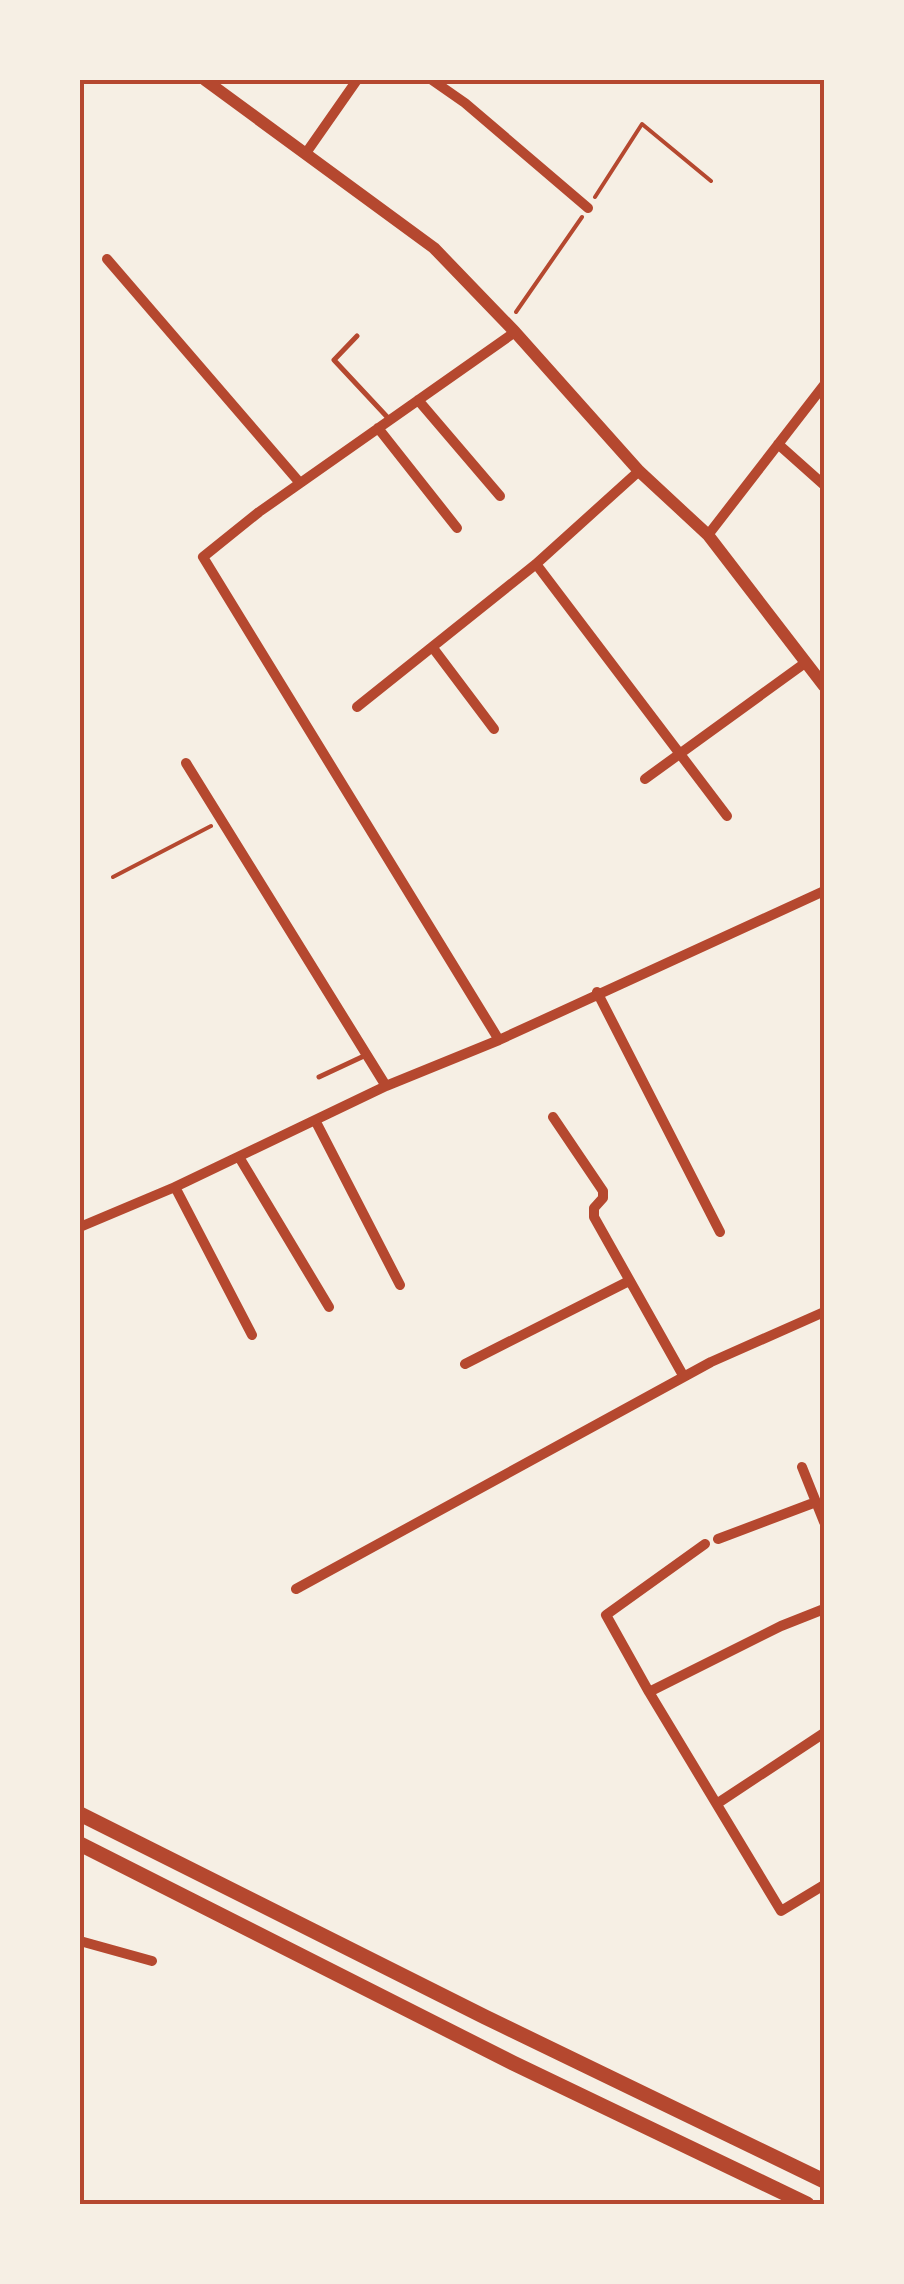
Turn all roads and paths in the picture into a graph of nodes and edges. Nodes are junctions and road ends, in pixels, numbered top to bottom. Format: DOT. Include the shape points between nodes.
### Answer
graph roads {
  1 [pos="205,80"];
  2 [pos="357,80"];
  3 [pos="432,80"];
  4 [pos="306,154"];
  5 [pos="588,208"];
  6 [pos="107,259"];
  7 [pos="515,332"];
  8 [pos="357,336"];
  9 [pos="824,385"];
  10 [pos="418,400"];
  11 [pos="390,420"];
  12 [pos="378,428"];
  13 [pos="778,444"];
  14 [pos="638,471"];
  15 [pos="300,483"];
  16 [pos="824,485"];
  17 [pos="500,496"];
  18 [pos="457,528"];
  19 [pos="708,535"];
  20 [pos="536,564"];
  21 [pos="433,648"];
  22 [pos="805,663"];
  23 [pos="824,686"];
  24 [pos="357,707"];
  25 [pos="494,729"];
  26 [pos="681,756"];
  27 [pos="186,763"];
  28 [pos="645,780"];
  29 [pos="727,816"];
  30 [pos="222,820"];
  31 [pos="113,876"];
  32 [pos="824,891"];
  33 [pos="597,992"];
  34 [pos="499,1040"];
  35 [pos="367,1054"];
  36 [pos="319,1077"];
  37 [pos="386,1086"];
  38 [pos="553,1117"];
  39 [pos="316,1122"];
  40 [pos="240,1158"];
  41 [pos="175,1187"];
  42 [pos="80,1227"];
  43 [pos="720,1232"];
  44 [pos="629,1281"];
  45 [pos="400,1284"];
  46 [pos="329,1308"];
  47 [pos="824,1312"];
  48 [pos="252,1335"];
  49 [pos="464,1364"];
  50 [pos="684,1377"];
  51 [pos="802,1467"];
  52 [pos="816,1502"];
  53 [pos="824,1522"];
  54 [pos="718,1539"];
  55 [pos="706,1544"];
  56 [pos="296,1589"];
  57 [pos="824,1609"];
  58 [pos="649,1692"];
  59 [pos="824,1732"];
  60 [pos="718,1802"];
  61 [pos="80,1814"];
  62 [pos="80,1844"];
  63 [pos="190,1868"];
  64 [pos="824,1885"];
  65 [pos="178,1893"];
  66 [pos="80,1940"];
  67 [pos="152,1960"];
  68 [pos="824,2182"];
  69 [pos="807,2204"];
  1 -- 4 [label="street"];
  2 -- 4 [label="street"];
  3 -- 5 [label="street"];
  4 -- 7 [label="street" via="434,248"];
  6 -- 15 [label="street"];
  7 -- 10 [label="street"];
  7 -- 14 [label="street"];
  8 -- 11 [label="lane" via="334,360"];
  9 -- 13 [label="street"];
  10 -- 11 [label="street"];
  10 -- 17 [label="street"];
  11 -- 12 [label="street"];
  12 -- 15 [label="street"];
  12 -- 18 [label="street"];
  13 -- 16 [label="street"];
  13 -- 19 [label="street"];
  14 -- 19 [label="street"];
  14 -- 20 [label="street"];
  15 -- 34 [label="street" via="203,557"];
  19 -- 22 [label="street"];
  20 -- 21 [label="street"];
  20 -- 26 [label="street"];
  21 -- 24 [label="street"];
  21 -- 25 [label="street"];
  22 -- 23 [label="street"];
  22 -- 26 [label="street"];
  26 -- 28 [label="street"];
  26 -- 29 [label="street"];
  27 -- 30 [label="street"];
  30 -- 31 [label="path"];
  30 -- 35 [label="street"];
  32 -- 33 [label="street"];
  33 -- 34 [label="street"];
  33 -- 43 [label="street"];
  34 -- 37 [label="street"];
  35 -- 36 [label="lane"];
  35 -- 37 [label="street"];
  37 -- 39 [label="street"];
  38 -- 44 [label="street" via="603,1191 594,1217"];
  39 -- 40 [label="street"];
  39 -- 45 [label="street"];
  40 -- 41 [label="street"];
  40 -- 46 [label="street"];
  41 -- 42 [label="street"];
  41 -- 48 [label="street"];
  44 -- 49 [label="street"];
  44 -- 50 [label="street"];
  47 -- 50 [label="street"];
  50 -- 56 [label="street"];
  51 -- 52 [label="street"];
  52 -- 53 [label="street"];
  52 -- 54 [label="street"];
  55 -- 58 [label="street" via="606,1615"];
  57 -- 58 [label="street"];
  58 -- 60 [label="street"];
  59 -- 60 [label="street"];
  60 -- 64 [label="street" via="781,1912"];
  61 -- 63 [label="main road"];
  62 -- 65 [label="main road"];
  63 -- 65 [label="main road"];
  63 -- 68 [label="main road"];
  65 -- 69 [label="main road"];
  66 -- 67 [label="street"];
}
